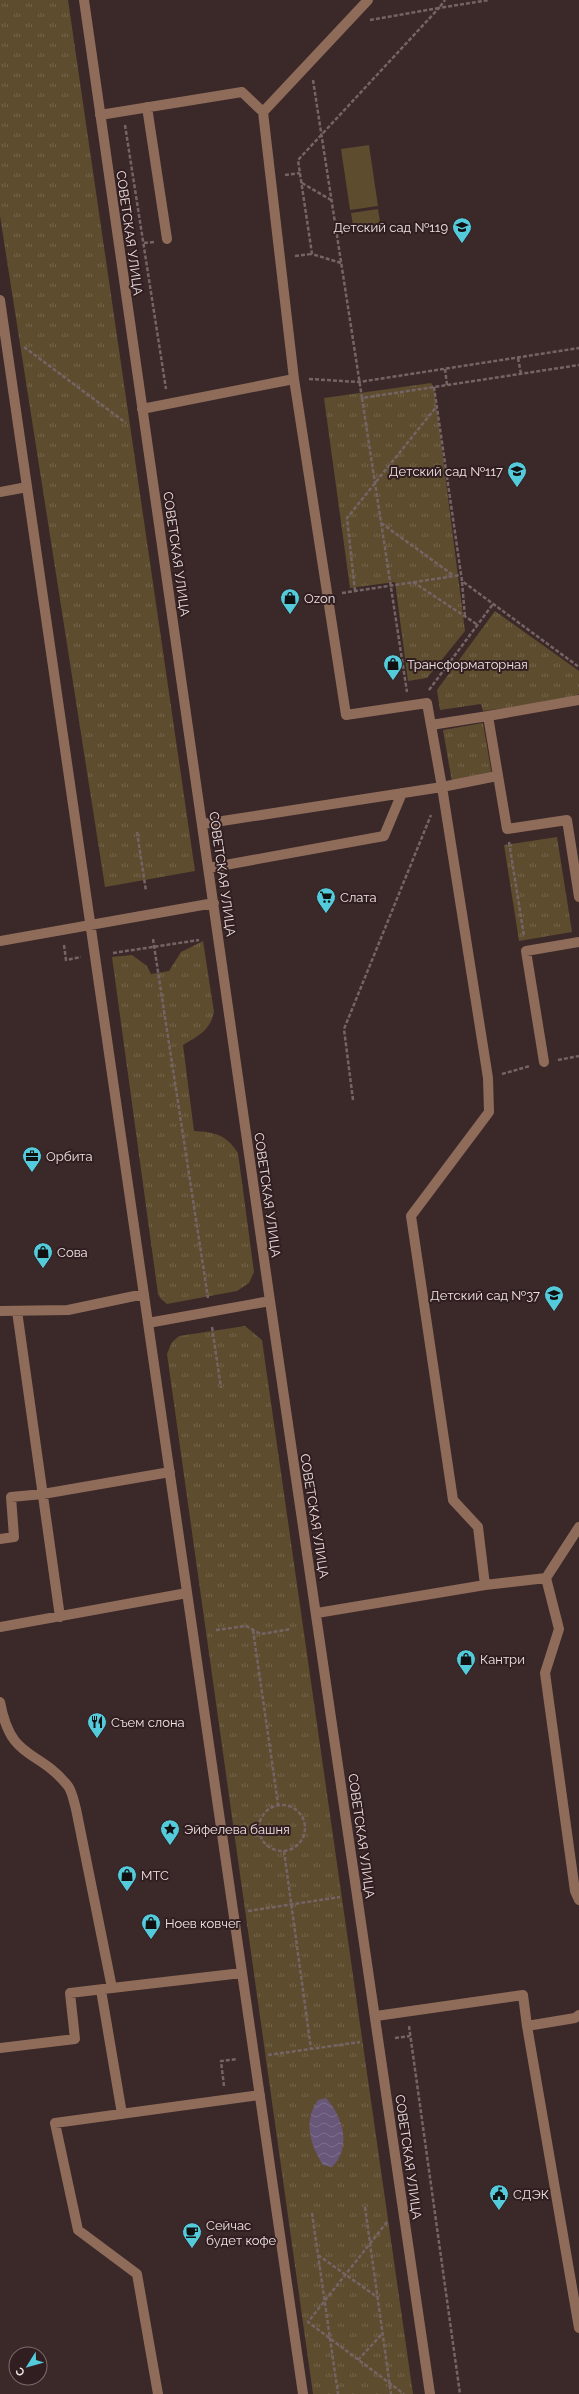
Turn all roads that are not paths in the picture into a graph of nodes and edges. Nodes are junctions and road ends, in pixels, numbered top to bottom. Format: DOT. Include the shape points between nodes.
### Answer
graph roads {
  1 [pos="84,0"];
  2 [pos="368,0"];
  3 [pos="147,108"];
  4 [pos="263,112"];
  5 [pos="100,115"];
  6 [pos="167,239"];
  7 [pos="0,300"];
  8 [pos="0,359"];
  9 [pos="10,368"];
  10 [pos="294,379"];
  11 [pos="142,409"];
  12 [pos="27,487"];
  13 [pos="0,492"];
  14 [pos="579,700"];
  15 [pos="488,716"];
  16 [pos="431,725"];
  17 [pos="497,776"];
  18 [pos="442,787"];
  19 [pos="402,793"];
  20 [pos="203,824"];
  21 [pos="209,868"];
  22 [pos="579,897"];
  23 [pos="214,903"];
  24 [pos="91,926"];
  25 [pos="0,941"];
  26 [pos="579,942"];
  27 [pos="544,1062"];
  28 [pos="144,1294"];
  29 [pos="270,1301"];
  30 [pos="0,1311"];
  31 [pos="17,1311"];
  32 [pos="148,1323"];
  33 [pos="170,1472"];
  34 [pos="43,1494"];
  35 [pos="579,1527"];
  36 [pos="0,1539"];
  37 [pos="546,1578"];
  38 [pos="485,1585"];
  39 [pos="187,1593"];
  40 [pos="317,1613"];
  41 [pos="60,1617"];
  42 [pos="0,1627"];
  43 [pos="0,1702"];
  44 [pos="579,1900"];
  45 [pos="242,1973"];
  46 [pos="112,1988"];
  47 [pos="101,1990"];
  48 [pos="579,2015"];
  49 [pos="376,2016"];
  50 [pos="527,2026"];
  51 [pos="0,2048"];
  52 [pos="260,2095"];
  53 [pos="122,2114"];
  54 [pos="579,2328"];
  55 [pos="158,2394"];
  56 [pos="303,2394"];
  57 [pos="430,2394"];
  1 -- 5 [label="street, СОВЕТСКАЯ УЛИЦА"];
  2 -- 4 [label="street"];
  3 -- 4 [label="street" via="242,92"];
  3 -- 5 [label="street"];
  3 -- 6 [label="street"];
  4 -- 10 [label="street"];
  5 -- 11 [label="street, СОВЕТСКАЯ УЛИЦА"];
  7 -- 9 [label="street"];
  8 -- 9 [label="street"];
  9 -- 12 [label="street"];
  10 -- 11 [label="street"];
  10 -- 16 [label="street" via="346,715 427,703"];
  11 -- 20 [label="street, СОВЕТСКАЯ УЛИЦА"];
  12 -- 13 [label="street"];
  12 -- 24 [label="street"];
  14 -- 15 [label="street"];
  15 -- 16 [label="street"];
  15 -- 17 [label="street"];
  16 -- 18 [label="street"];
  17 -- 18 [label="street"];
  17 -- 22 [label="street" via="507,829 567,820"];
  18 -- 19 [label="street"];
  18 -- 38 [label="street" via="488,1078 489,1112 411,1216 453,1500 478,1527"];
  19 -- 20 [label="street"];
  19 -- 21 [label="street" via="384,836"];
  20 -- 21 [label="street, СОВЕТСКАЯ УЛИЦА"];
  21 -- 23 [label="street, СОВЕТСКАЯ УЛИЦА"];
  23 -- 24 [label="street"];
  23 -- 29 [label="street, СОВЕТСКАЯ УЛИЦА"];
  24 -- 25 [label="street"];
  24 -- 28 [label="street"];
  26 -- 27 [label="street" via="526,951"];
  28 -- 31 [label="street" via="68,1310"];
  28 -- 32 [label="street"];
  29 -- 32 [label="street"];
  29 -- 40 [label="street, СОВЕТСКАЯ УЛИЦА"];
  30 -- 31 [label="street"];
  31 -- 34 [label="street"];
  32 -- 33 [label="street"];
  33 -- 34 [label="street"];
  33 -- 39 [label="street"];
  34 -- 36 [label="street" via="11,1497 14,1537"];
  34 -- 41 [label="street"];
  35 -- 37 [label="street"];
  37 -- 38 [label="street"];
  37 -- 44 [label="street" via="559,1629 545,1673 575,1891"];
  38 -- 40 [label="street"];
  39 -- 41 [label="street"];
  39 -- 45 [label="street"];
  40 -- 49 [label="street, СОВЕТСКАЯ УЛИЦА"];
  41 -- 42 [label="street"];
  43 -- 46 [label="street" via="3,1721 10,1736 23,1752 53,1772 69,1787 76,1809"];
  45 -- 46 [label="street"];
  45 -- 52 [label="street"];
  46 -- 47 [label="street"];
  47 -- 51 [label="street" via="70,1993 75,2039"];
  47 -- 53 [label="street"];
  48 -- 50 [label="street" via="575,2018"];
  49 -- 50 [label="street" via="523,1994"];
  49 -- 57 [label="street, СОВЕТСКАЯ УЛИЦА"];
  50 -- 54 [label="street"];
  52 -- 53 [label="street"];
  52 -- 56 [label="street"];
  53 -- 55 [label="street" via="55,2123 78,2230 137,2274"];
}
